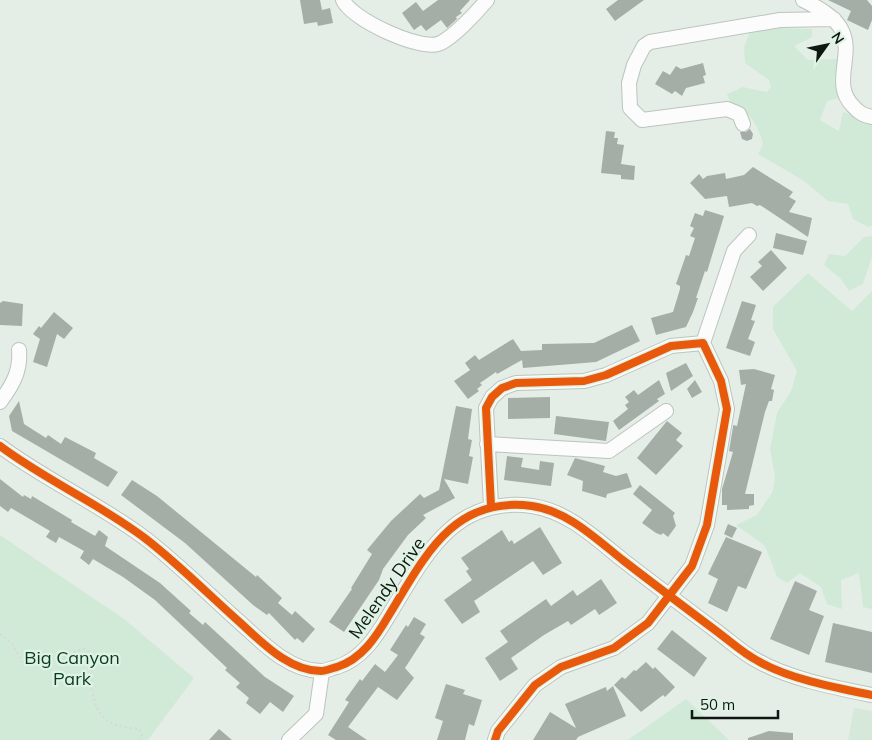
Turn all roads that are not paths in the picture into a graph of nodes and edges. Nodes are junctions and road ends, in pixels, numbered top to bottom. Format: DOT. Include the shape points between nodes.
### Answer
graph roads {
  1 [pos="343,0"];
  2 [pos="487,0"];
  3 [pos="803,0"];
  4 [pos="834,19"];
  5 [pos="872,117"];
  6 [pos="743,124"];
  7 [pos="749,236"];
  8 [pos="703,343"];
  9 [pos="19,350"];
  10 [pos="0,402"];
  11 [pos="666,411"];
  12 [pos="487,444"];
  13 [pos="0,446"];
  14 [pos="491,506"];
  15 [pos="669,596"];
  16 [pos="322,672"];
  17 [pos="872,695"];
  18 [pos="289,740"];
  19 [pos="494,740"];
  1 -- 2 [label="street" via="356,17 420,44 436,45 449,38"];
  3 -- 4 [label="street"];
  4 -- 5 [label="street" via="843,32 846,54 843,89 847,100 861,115"];
  4 -- 6 [label="street" via="780,20 690,37 660,39 644,46 629,83 630,108 635,115 642,120 727,109 739,114"];
  7 -- 8 [label="street" via="734,251"];
  8 -- 12 [label="street" via="671,346 591,379 516,383 502,388 486,408"];
  8 -- 15 [label="street" via="721,381 727,409 707,525 692,566"];
  9 -- 10 [label="street" via="20,361 13,384"];
  11 -- 12 [label="street" via="609,451"];
  12 -- 14 [label="street"];
  13 -- 16 [label="street" via="146,539 290,663"];
  14 -- 15 [label="street, Melendy Drive" via="534,506 558,514 578,525"];
  14 -- 16 [label="street, Melendy Drive" via="448,528 425,556 372,642 348,663"];
  15 -- 17 [label="street, Melendy Drive" via="758,662 818,684"];
  15 -- 19 [label="street" via="648,624 614,648 560,667 536,685"];
  16 -- 18 [label="street" via="316,714"];
}
